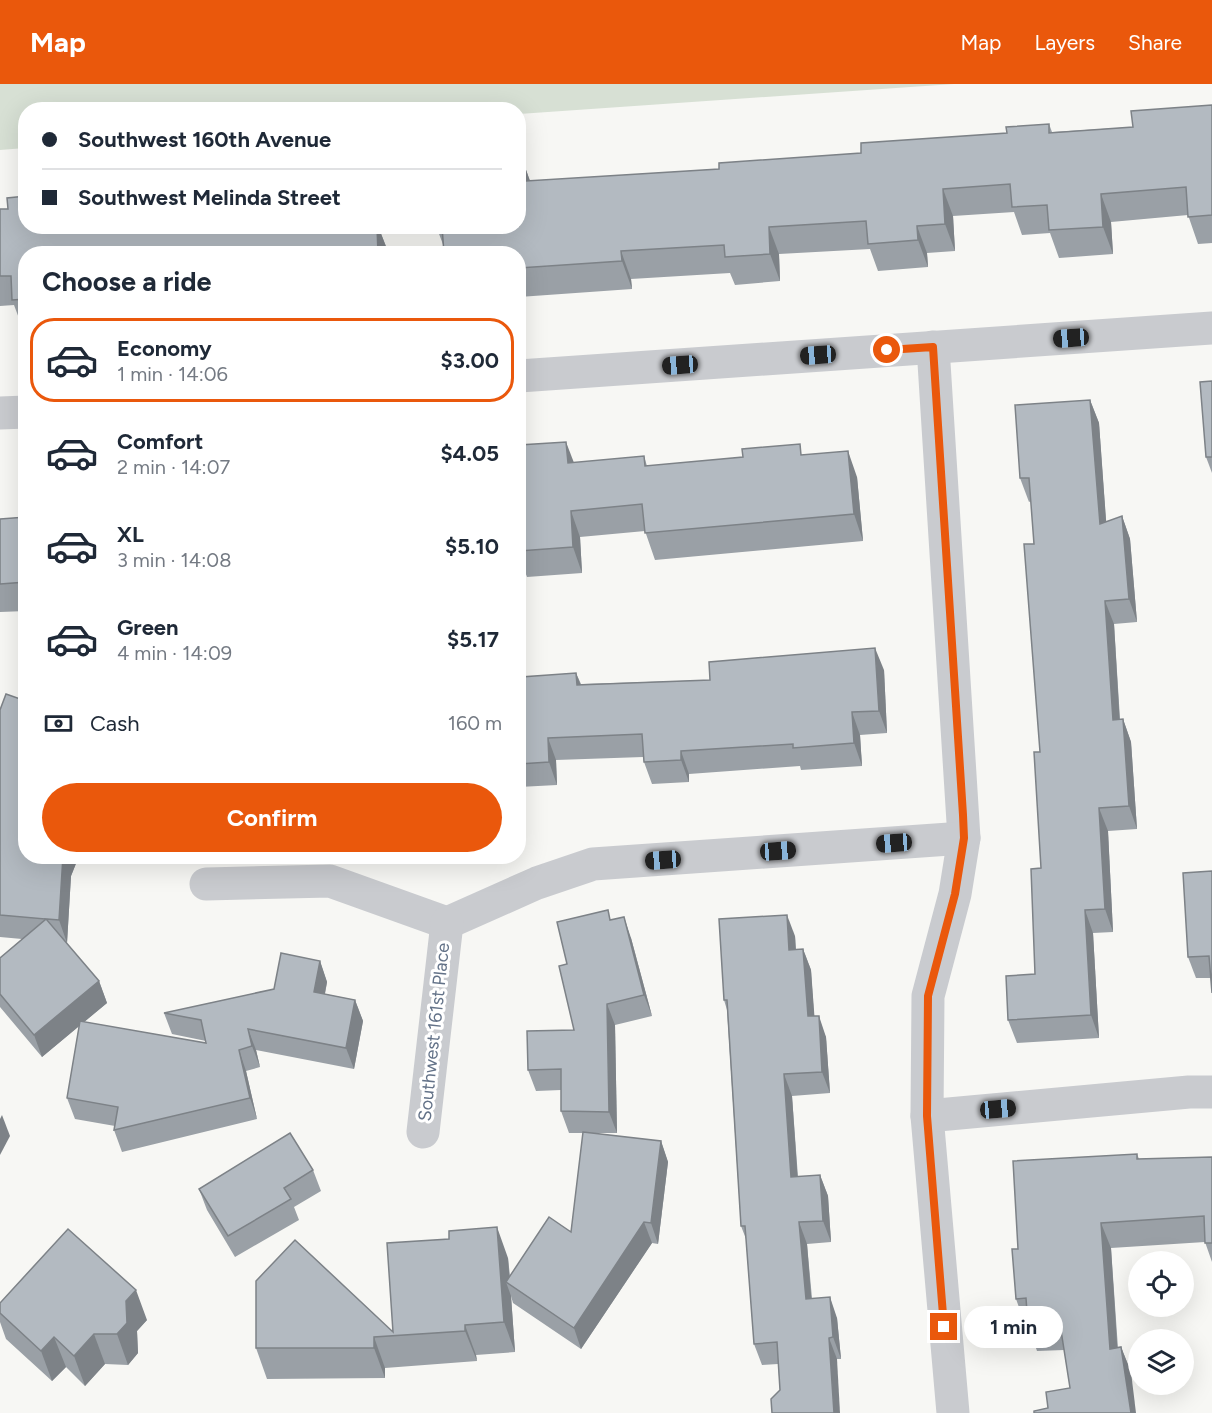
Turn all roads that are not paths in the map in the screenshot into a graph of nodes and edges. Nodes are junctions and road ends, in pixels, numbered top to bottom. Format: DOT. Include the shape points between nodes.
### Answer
graph roads {
  1 [pos="1212,328"];
  2 [pos="933,347"];
  3 [pos="526,376"];
  4 [pos="18,412"];
  5 [pos="0,413"];
  6 [pos="964,838"];
  7 [pos="206,884"];
  8 [pos="447,922"];
  9 [pos="1212,1092"];
  10 [pos="927,1116"];
  11 [pos="423,1132"];
  12 [pos="953,1413"];
  1 -- 2 [label="street"];
  2 -- 3 [label="street"];
  2 -- 6 [label="street"];
  4 -- 5 [label="street"];
  6 -- 8 [label="street, Southwest 161st Place" via="593,864 537,883"];
  6 -- 10 [label="street" via="955,894 928,996"];
  7 -- 8 [label="street" via="330,881"];
  8 -- 11 [label="street, Southwest 161st Place"];
  9 -- 10 [label="street"];
  10 -- 12 [label="street"];
}
